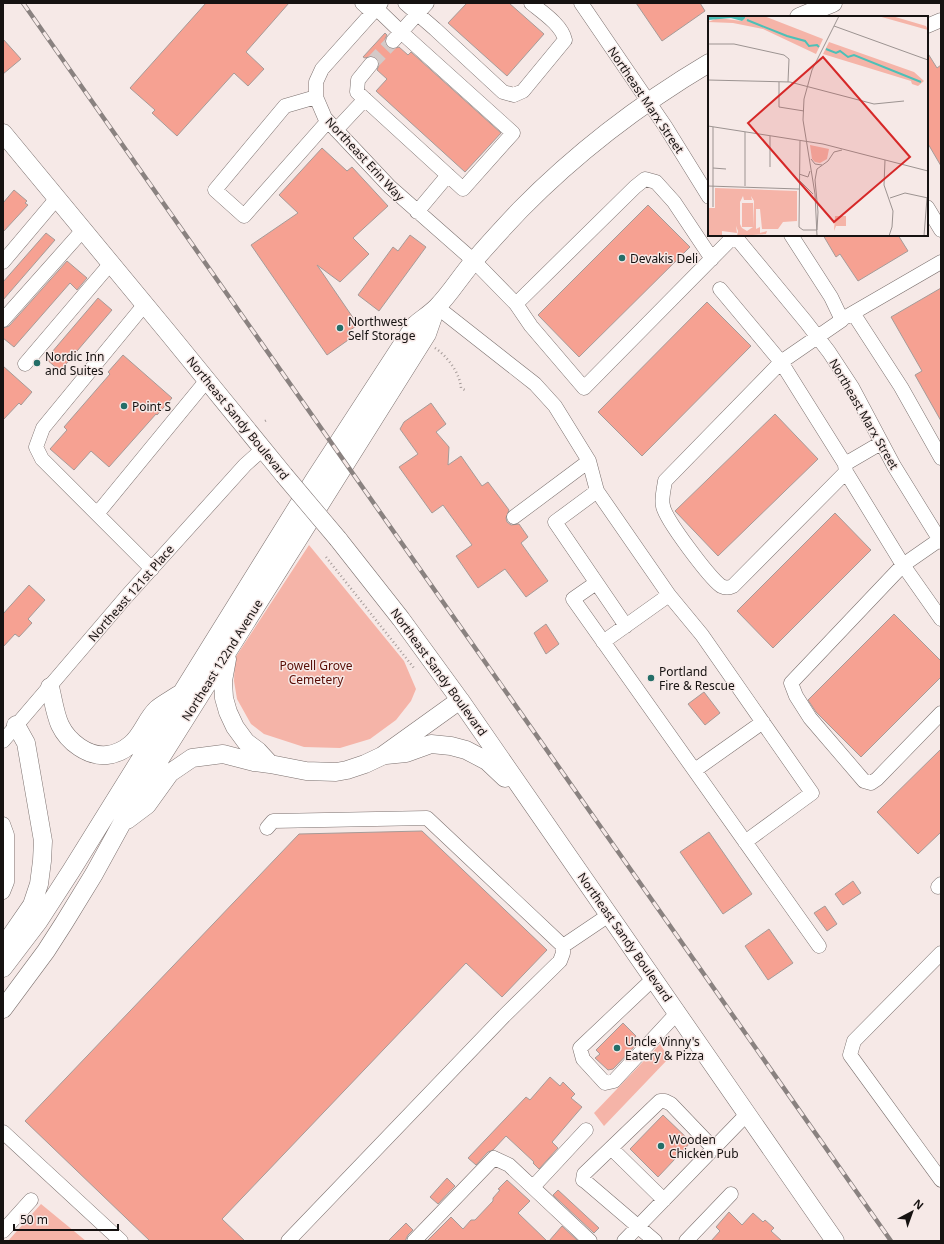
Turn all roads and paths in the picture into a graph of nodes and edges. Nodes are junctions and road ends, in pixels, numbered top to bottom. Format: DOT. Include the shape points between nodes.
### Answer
graph roads {
  1 [pos="405,3"];
  2 [pos="426,3"];
  3 [pos="531,3"];
  4 [pos="581,3"];
  5 [pos="830,3"];
  6 [pos="373,6"];
  7 [pos="417,13"];
  8 [pos="801,16"];
  9 [pos="941,20"];
  10 [pos="928,26"];
  11 [pos="397,36"];
  12 [pos="371,64"];
  13 [pos="708,64"];
  14 [pos="316,98"];
  15 [pos="365,100"];
  16 [pos="649,102"];
  17 [pos="332,126"];
  18 [pos="3,133"];
  19 [pos="448,175"];
  20 [pos="708,195"];
  21 [pos="57,198"];
  22 [pos="928,209"];
  23 [pos="417,212"];
  24 [pos="84,230"];
  25 [pos="941,230"];
  26 [pos="733,236"];
  27 [pos="735,236"];
  28 [pos="792,236"];
  29 [pos="712,259"];
  30 [pos="474,261"];
  31 [pos="3,262"];
  32 [pos="941,262"];
  33 [pos="111,263"];
  34 [pos="720,289"];
  35 [pos="145,304"];
  36 [pos="516,304"];
  37 [pos="436,307"];
  38 [pos="848,316"];
  39 [pos="3,320"];
  40 [pos="818,337"];
  41 [pos="423,340"];
  42 [pos="781,362"];
  43 [pos="25,364"];
  44 [pos="207,380"];
  45 [pos="467,391"];
  46 [pos="881,443"];
  47 [pos="263,449"];
  48 [pos="941,458"];
  49 [pos="589,461"];
  50 [pos="846,468"];
  51 [pos="597,491"];
  52 [pos="97,514"];
  53 [pos="514,517"];
  54 [pos="940,541"];
  55 [pos="326,558"];
  56 [pos="903,565"];
  57 [pos="152,569"];
  58 [pos="596,582"];
  59 [pos="669,595"];
  60 [pos="941,619"];
  61 [pos="626,626"];
  62 [pos="603,642"];
  63 [pos="228,650"];
  64 [pos="414,668"];
  65 [pos="50,687"];
  66 [pos="184,691"];
  67 [pos="460,700"];
  68 [pos="941,713"];
  69 [pos="763,722"];
  70 [pos="16,725"];
  71 [pos="3,741"];
  72 [pos="382,756"];
  73 [pos="270,764"];
  74 [pos="695,770"];
  75 [pos="529,800"];
  76 [pos="3,824"];
  77 [pos="122,824"];
  78 [pos="267,828"];
  79 [pos="745,842"];
  80 [pos="4,884"];
  81 [pos="610,915"];
  82 [pos="563,946"];
  83 [pos="819,946"];
  84 [pos="3,947"];
  85 [pos="941,953"];
  86 [pos="3,968"];
  87 [pos="654,979"];
  88 [pos="3,1009"];
  89 [pos="677,1013"];
  90 [pos="747,1114"];
  91 [pos="586,1130"];
  92 [pos="3,1132"];
  93 [pos="611,1148"];
  94 [pos="714,1149"];
  95 [pos="939,1174"];
  96 [pos="533,1187"];
  97 [pos="731,1194"];
  98 [pos="30,1200"];
  99 [pos="664,1200"];
  100 [pos="638,1226"];
  101 [pos="3,1231"];
  102 [pos="122,1241"];
  103 [pos="288,1241"];
  104 [pos="414,1241"];
  105 [pos="590,1241"];
  106 [pos="624,1241"];
  107 [pos="655,1241"];
  108 [pos="686,1241"];
  109 [pos="835,1241"];
  1 -- 7 [label="street"];
  2 -- 7 [label="street"];
  3 -- 7 [label="street" via="553,22 565,40 522,91 514,95 502,92"];
  4 -- 16 [label="street, Northeast Marx Street"];
  5 -- 8 [label="main road"];
  6 -- 11 [label="street"];
  6 -- 14 [label="street, Northeast Erin Way" via="323,66 316,82"];
  7 -- 11 [label="street"];
  9 -- 10 [label="street"];
  11 -- 19 [label="street" via="513,133 463,189"];
  12 -- 15 [label="street" via="358,80 357,92"];
  13 -- 16 [label="main road, Northeast 122nd Avenue"];
  14 -- 17 [label="street, Northeast Erin Way" via="325,118"];
  14 -- 17 [label="street" via="285,106 215,190 244,216"];
  15 -- 17 [label="street"];
  15 -- 19 [label="street"];
  16 -- 20 [label="street, Northeast Marx Street"];
  16 -- 30 [label="main road, Northeast 122nd Avenue" via="604,135 552,179"];
  17 -- 23 [label="street, Northeast Erin Way"];
  18 -- 21 [label="main road, Northeast Sandy Boulevard"];
  19 -- 23 [label="street"];
  21 -- 24 [label="main road, Northeast Sandy Boulevard"];
  21 -- 31 [label="street"];
  22 -- 25 [label="street"];
  23 -- 30 [label="street, Northeast Erin Way"];
  24 -- 33 [label="main road, Northeast Sandy Boulevard"];
  24 -- 39 [label="street"];
  26 -- 29 [label="street"];
  27 -- 40 [label="street, Northeast Marx Street"];
  28 -- 38 [label="street" via="831,297"];
  29 -- 36 [label="street" via="674,202 656,182 645,179"];
  29 -- 36 [label="street, Northeast Erin Way" via="584,388 531,326"];
  30 -- 36 [label="street, Northeast Erin Way"];
  30 -- 37 [label="main road, Northeast 122nd Avenue"];
  32 -- 38 [label="street"];
  33 -- 35 [label="main road, Northeast Sandy Boulevard"];
  33 -- 43 [label="street"];
  34 -- 42 [label="street"];
  35 -- 44 [label="main road, Northeast Sandy Boulevard"];
  35 -- 52 [label="street" via="43,428 36,446 42,459"];
  37 -- 41 [label="main road, Northeast 122nd Avenue"];
  37 -- 49 [label="street" via="534,384 555,406"];
  37 -- 66 [label="main road, Northeast 122nd Avenue" via="415,325 391,361"];
  38 -- 40 [label="street"];
  38 -- 48 [label="street" via="901,387"];
  40 -- 42 [label="street"];
  40 -- 46 [label="street, Northeast Marx Street" via="852,387"];
  41 -- 45 [label="path" via="442,352 456,371 461,388"];
  41 -- 63 [label="main road, Northeast 122nd Avenue"];
  42 -- 50 [label="street"];
  42 -- 50 [label="street" via="665,481 663,506 674,528 716,581 728,588 733,586"];
  44 -- 47 [label="main road, Northeast Sandy Boulevard"];
  44 -- 52 [label="street"];
  46 -- 50 [label="street"];
  46 -- 54 [label="street, Northeast Marx Street"];
  47 -- 57 [label="street, Northeast 121st Place" via="245,465"];
  47 -- 67 [label="main road, Northeast Sandy Boulevard, bridge" via="401,619"];
  49 -- 51 [label="street"];
  49 -- 53 [label="street"];
  50 -- 56 [label="street"];
  51 -- 58 [label="street" via="554,522"];
  51 -- 59 [label="street"];
  52 -- 57 [label="street"];
  54 -- 56 [label="street"];
  55 -- 64 [label="path"];
  56 -- 60 [label="street"];
  56 -- 68 [label="street" via="791,683 810,718 864,781 871,783"];
  57 -- 65 [label="street, Northeast 121st Place"];
  58 -- 61 [label="street"];
  58 -- 62 [label="street" via="573,599"];
  59 -- 61 [label="street"];
  59 -- 69 [label="street" via="702,635"];
  61 -- 62 [label="street"];
  62 -- 74 [label="street"];
  63 -- 73 [label="main road" via="223,681 228,712 246,742"];
  63 -- 77 [label="main road, Northeast 122nd Avenue"];
  65 -- 66 [label="main road" via="60,725 68,738 94,754 107,755 131,745 157,709"];
  65 -- 70 [label="street, Northeast 121st Place"];
  66 -- 86 [label="main road, Northeast 122nd Avenue" via="38,922"];
  67 -- 72 [label="main road"];
  67 -- 75 [label="main road, Northeast Sandy Boulevard"];
  69 -- 74 [label="street"];
  69 -- 79 [label="street" via="812,793"];
  70 -- 71 [label="street, Northeast 121st Place"];
  70 -- 84 [label="main road" via="26,743 43,841 42,861 39,884 32,905"];
  72 -- 73 [label="main road" via="336,772 306,771"];
  72 -- 75 [label="main road" via="406,753 431,744 466,750 487,761"];
  73 -- 77 [label="main road" via="223,754 192,758 170,773 147,805"];
  74 -- 79 [label="street"];
  75 -- 81 [label="main road, Northeast Sandy Boulevard"];
  76 -- 80 [label="street" via="7,835"];
  77 -- 88 [label="main road, Northeast 122nd Avenue" via="46,951"];
  78 -- 82 [label="street" via="273,821 427,818"];
  79 -- 83 [label="street"];
  81 -- 82 [label="street"];
  81 -- 87 [label="main road, Northeast Sandy Boulevard"];
  82 -- 103 [label="street" via="560,961"];
  85 -- 95 [label="street" via="854,1041 850,1055"];
  87 -- 89 [label="main road, Northeast Sandy Boulevard"];
  87 -- 89 [label="street" via="580,1048 583,1059 605,1083 614,1081"];
  89 -- 90 [label="main road, Northeast Sandy Boulevard"];
  90 -- 94 [label="street"];
  90 -- 109 [label="main road, Northeast Sandy Boulevard"];
  91 -- 96 [label="street"];
  92 -- 102 [label="street"];
  93 -- 94 [label="street" via="660,1101 665,1101"];
  93 -- 99 [label="street"];
  93 -- 100 [label="street" via="584,1174 583,1180"];
  94 -- 99 [label="street"];
  96 -- 104 [label="street" via="509,1165 494,1158"];
  96 -- 105 [label="street"];
  97 -- 108 [label="street"];
  98 -- 101 [label="street"];
  99 -- 100 [label="street"];
  100 -- 106 [label="street"];
  100 -- 107 [label="street"];
}
